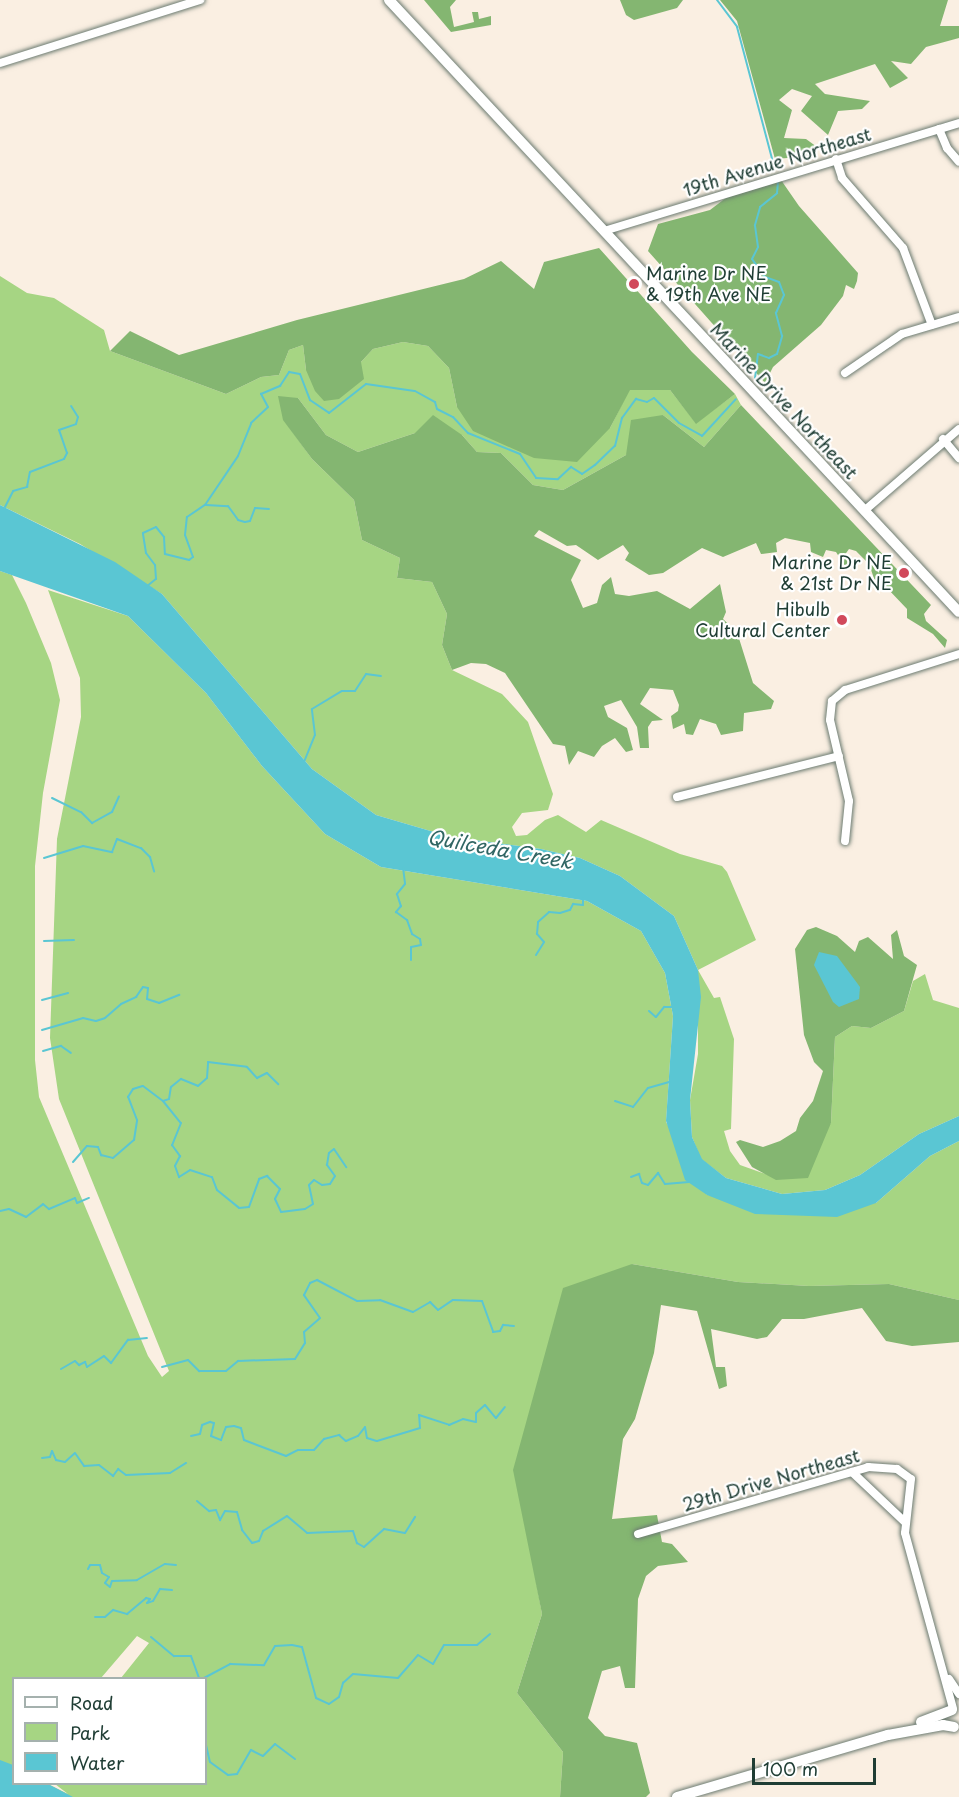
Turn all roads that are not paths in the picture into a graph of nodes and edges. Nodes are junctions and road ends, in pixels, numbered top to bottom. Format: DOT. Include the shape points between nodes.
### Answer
graph roads {
  1 [pos="200,0"];
  2 [pos="389,0"];
  3 [pos="0,63"];
  4 [pos="959,123"];
  5 [pos="939,129"];
  6 [pos="836,159"];
  7 [pos="959,162"];
  8 [pos="604,231"];
  9 [pos="959,317"];
  10 [pos="932,325"];
  11 [pos="845,373"];
  12 [pos="959,429"];
  13 [pos="944,439"];
  14 [pos="959,458"];
  15 [pos="864,511"];
  16 [pos="959,612"];
  17 [pos="959,654"];
  18 [pos="838,756"];
  19 [pos="677,797"];
  20 [pos="845,841"];
  21 [pos="852,1472"];
  22 [pos="906,1523"];
  23 [pos="638,1534"];
  24 [pos="945,1672"];
  25 [pos="959,1694"];
  26 [pos="955,1708"];
  27 [pos="957,1729"];
  28 [pos="888,1735"];
  29 [pos="677,1797"];
  1 -- 3 [label="street"];
  2 -- 8 [label="main road, Marine Drive Northeast"];
  4 -- 5 [label="street, 19th Avenue Northeast"];
  5 -- 6 [label="street, 19th Avenue Northeast"];
  5 -- 7 [label="street" via="947,148"];
  6 -- 8 [label="street, 19th Avenue Northeast"];
  6 -- 10 [label="street" via="842,178 903,248"];
  8 -- 15 [label="main road, Marine Drive Northeast"];
  9 -- 10 [label="street"];
  10 -- 11 [label="street" via="883,344"];
  12 -- 13 [label="street"];
  13 -- 14 [label="street"];
  13 -- 15 [label="street"];
  15 -- 16 [label="main road, Marine Drive Northeast"];
  17 -- 18 [label="street" via="835,696 830,720"];
  18 -- 19 [label="street"];
  18 -- 20 [label="street" via="849,801"];
  21 -- 22 [label="street"];
  21 -- 22 [label="street, 29th Drive Northeast" via="883,1467 897,1469 911,1479"];
  21 -- 23 [label="street, 29th Drive Northeast"];
  22 -- 24 [label="street" via="905,1533"];
  24 -- 25 [label="street"];
  24 -- 26 [label="street"];
  26 -- 27 [label="main road" via="950,1719"];
  26 -- 28 [label="main road"];
  27 -- 28 [label="main road" via="943,1725"];
  28 -- 29 [label="main road"];
}
